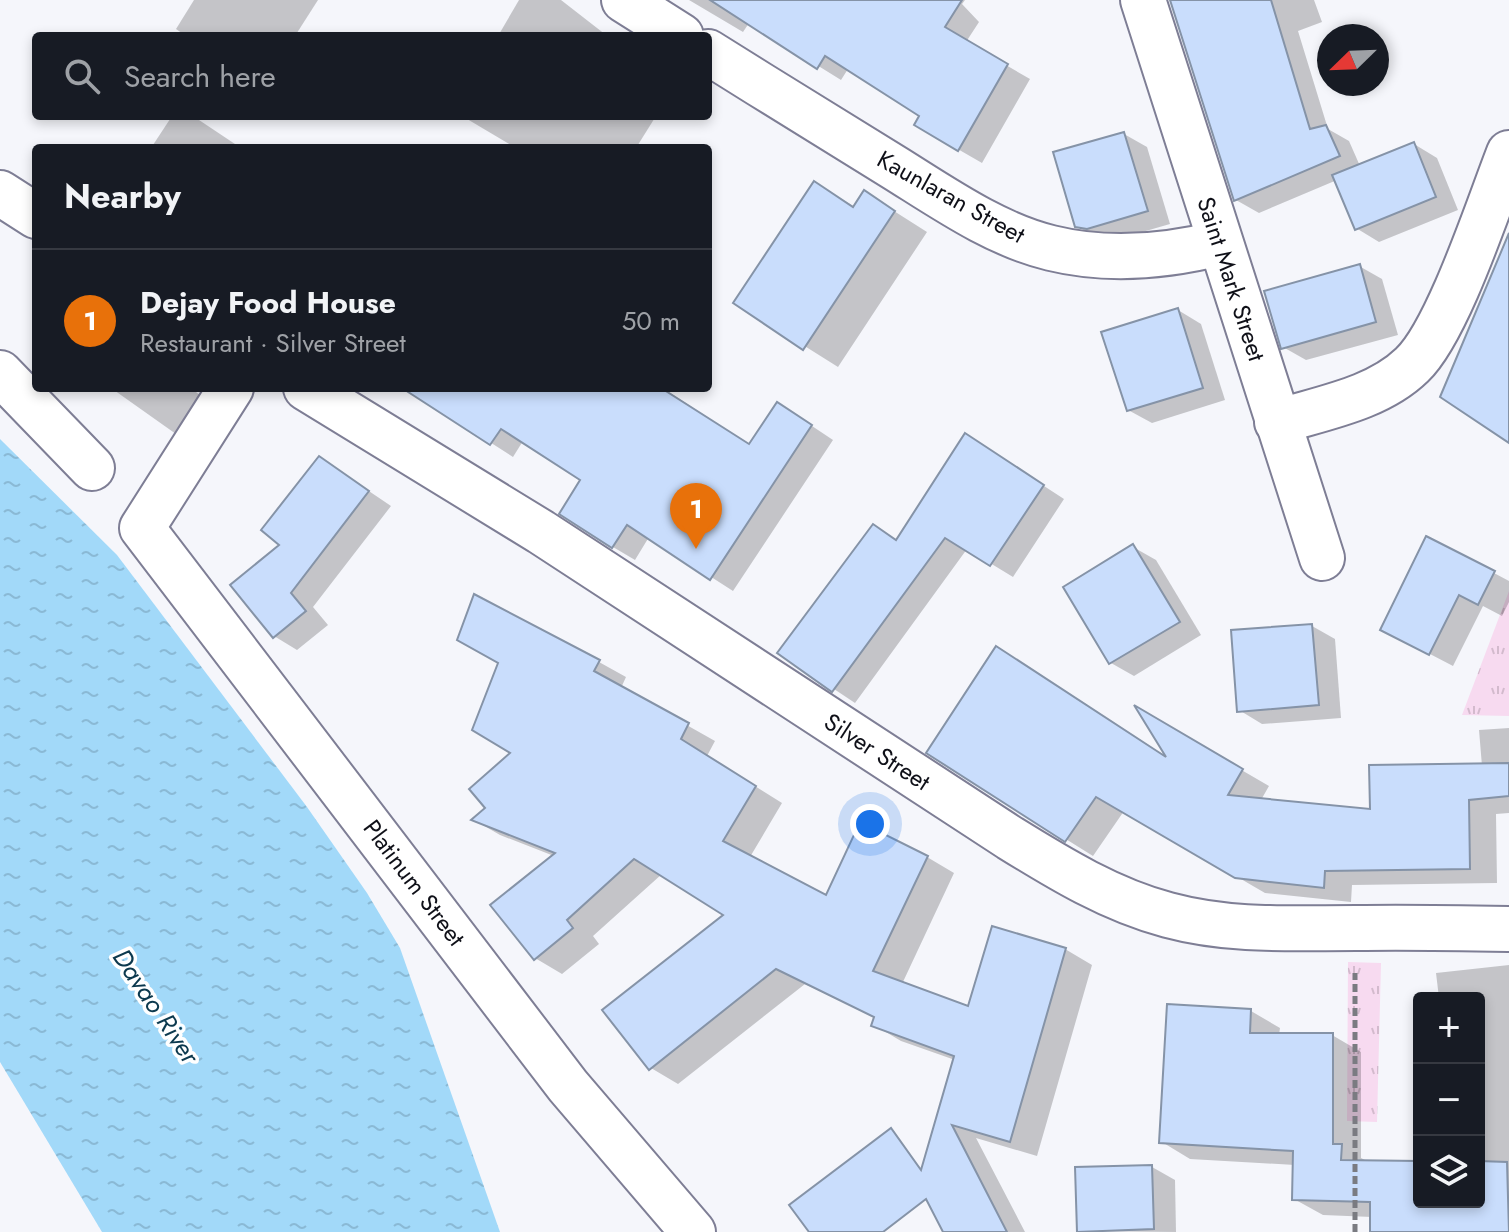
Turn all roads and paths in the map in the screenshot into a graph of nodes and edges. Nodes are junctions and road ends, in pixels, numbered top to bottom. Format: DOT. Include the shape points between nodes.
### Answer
graph roads {
  1 [pos="624,0"];
  2 [pos="1143,0"];
  3 [pos="675,32"];
  4 [pos="712,54"];
  5 [pos="1509,153"];
  6 [pos="0,193"];
  7 [pos="32,213"];
  8 [pos="1220,243"];
  9 [pos="0,373"];
  10 [pos="228,392"];
  11 [pos="313,392"];
  12 [pos="1277,422"];
  13 [pos="92,468"];
  14 [pos="1322,558"];
  15 [pos="1355,928"];
  16 [pos="1509,929"];
  17 [pos="693,1232"];
  18 [pos="1355,1232"];
  1 -- 3 [label="street"];
  2 -- 8 [label="street, Saint Mark Street"];
  4 -- 8 [label="street, Kaunlaran Street" via="922,185 998,228 1049,248 1096,257 1133,256 1174,254"];
  5 -- 12 [label="street" via="1449,301 1413,364 1359,397"];
  6 -- 7 [label="street"];
  8 -- 12 [label="street, Saint Mark Street"];
  9 -- 13 [label="street"];
  10 -- 17 [label="street, Platinum Street" via="142,528 568,1086"];
  11 -- 15 [label="street, Silver Street" via="541,532 1062,871 1167,915 1222,926"];
  12 -- 14 [label="street, Saint Mark Street"];
  15 -- 16 [label="street, Silver Street"];
  15 -- 18 [label="path"];
}
